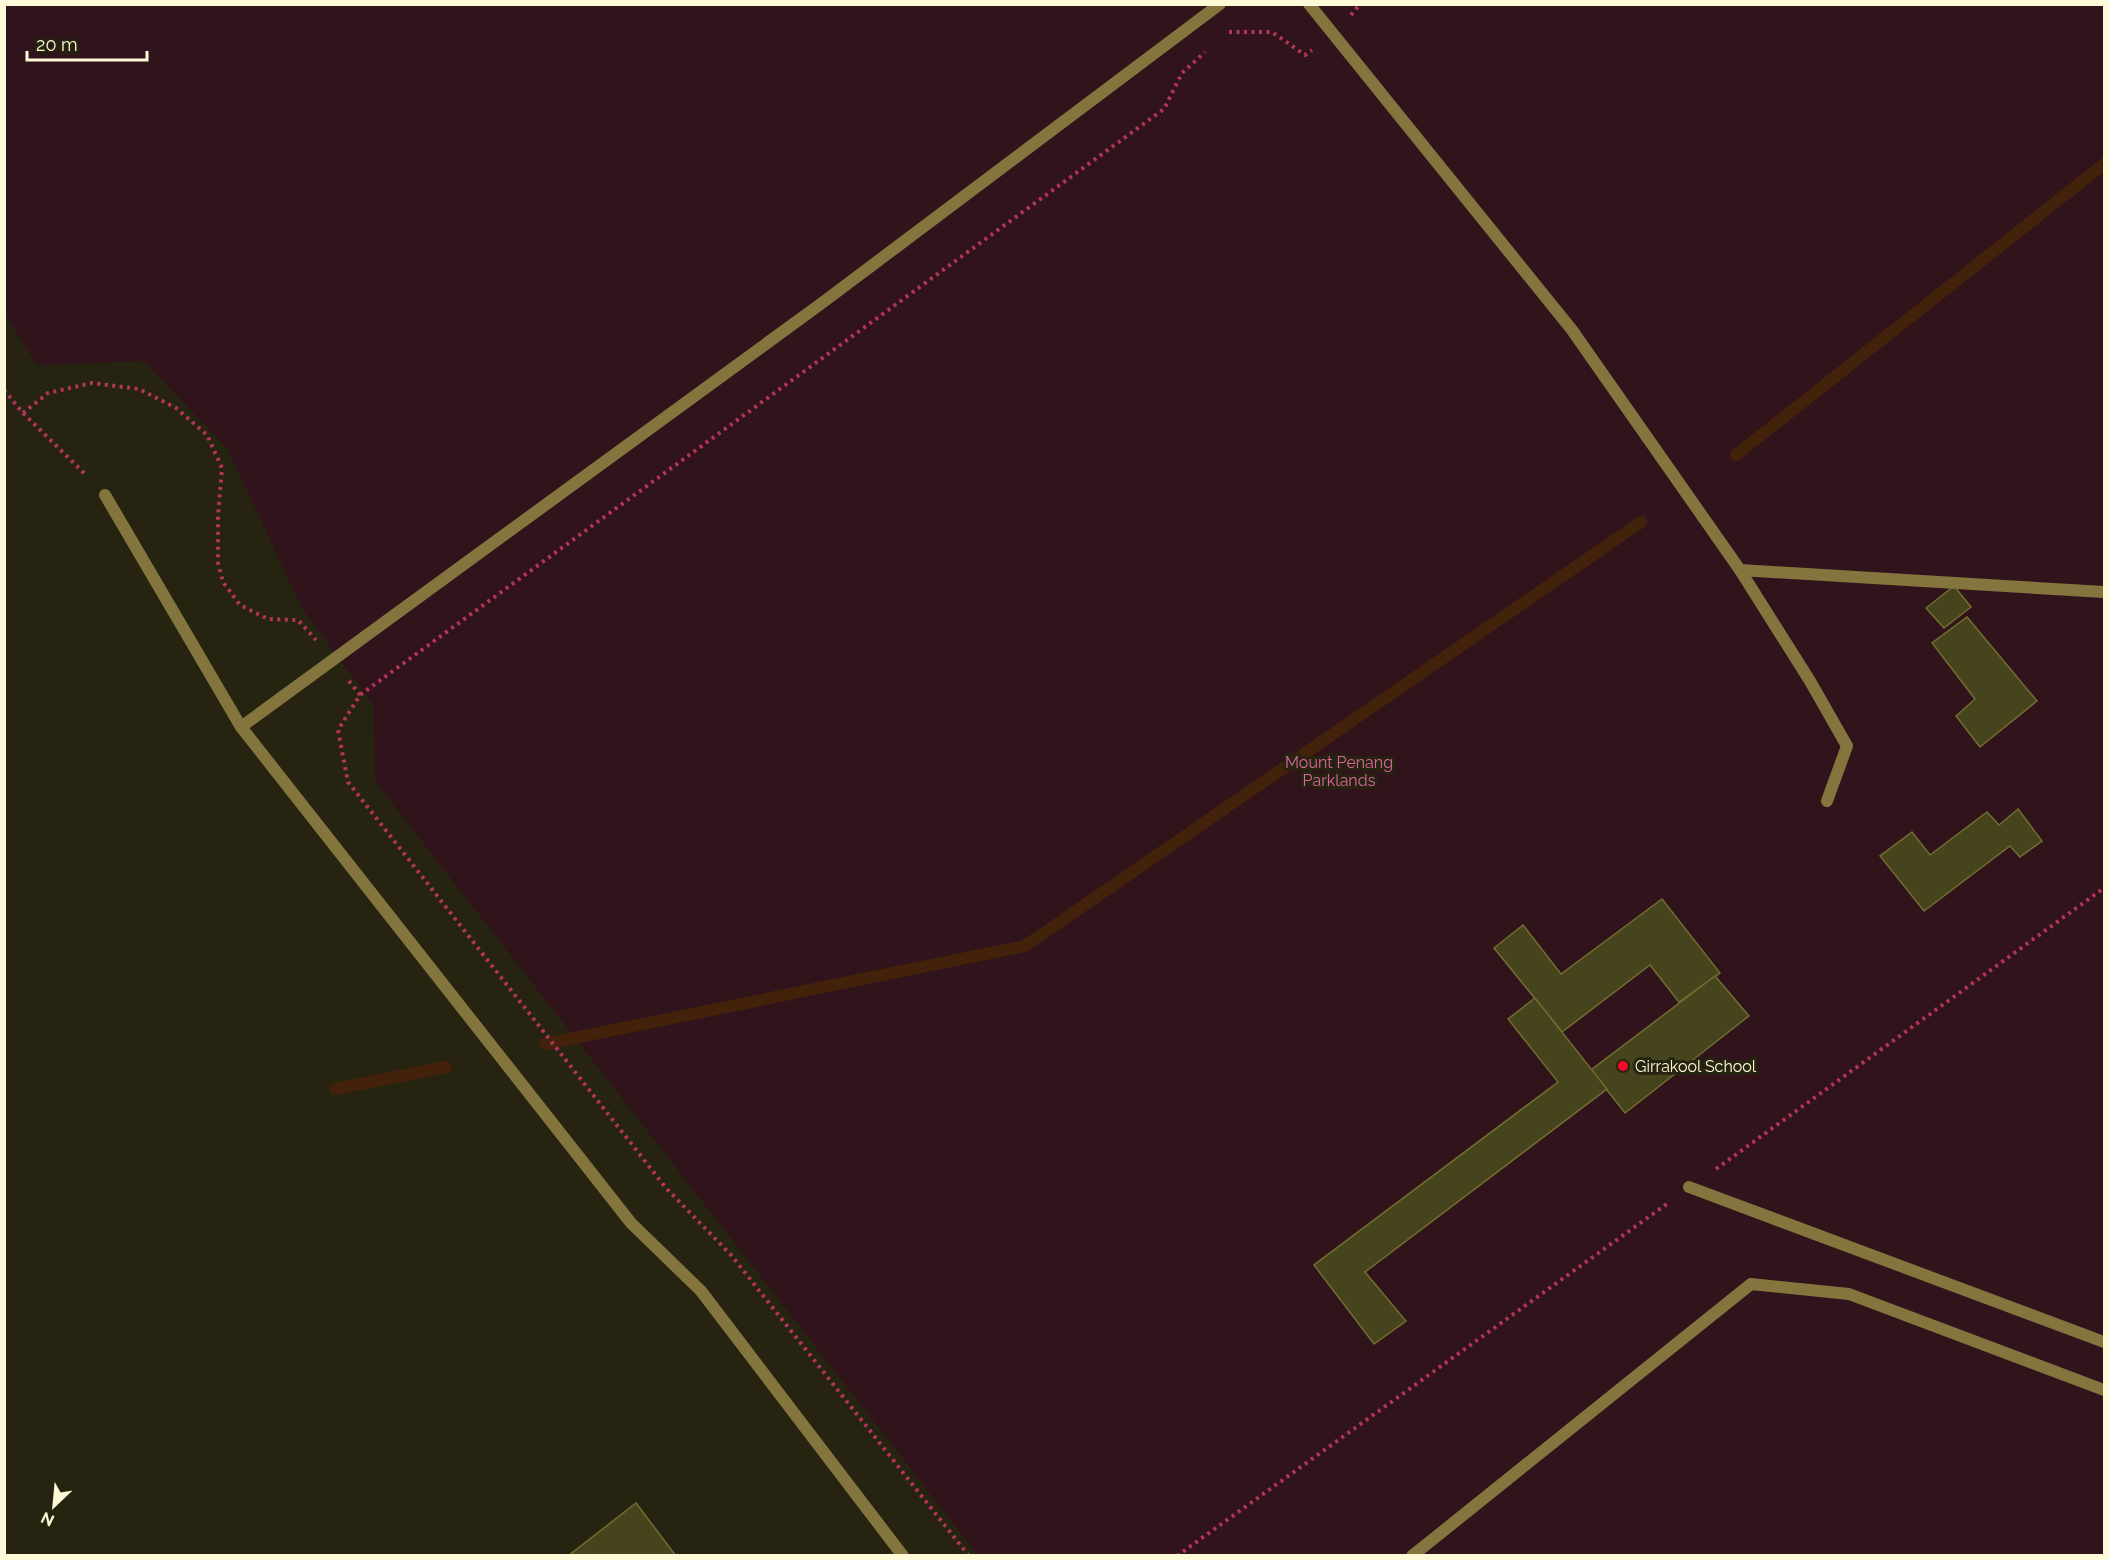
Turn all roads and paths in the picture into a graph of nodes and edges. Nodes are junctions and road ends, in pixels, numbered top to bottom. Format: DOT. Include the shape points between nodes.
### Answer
graph roads {
  1 [pos="1220,4"];
  2 [pos="1309,4"];
  3 [pos="1332,35"];
  4 [pos="1220,39"];
  5 [pos="1213,46"];
  6 [pos="4,390"];
  7 [pos="23,413"];
  8 [pos="105,495"];
  9 [pos="1740,570"];
  10 [pos="2104,592"];
  11 [pos="332,660"];
  12 [pos="360,695"];
  13 [pos="241,727"];
  14 [pos="1827,801"];
  15 [pos="2104,888"];
  16 [pos="1689,1188"];
  17 [pos="2104,1342"];
  18 [pos="2104,1390"];
  19 [pos="903,1556"];
  20 [pos="969,1556"];
  21 [pos="1177,1556"];
  22 [pos="1412,1556"];
  1 -- 11 [label="street" via="822,303"];
  2 -- 3 [label="street"];
  3 -- 4 [label="path" via="1305,55 1272,32 1228,32"];
  3 -- 9 [label="street" via="1572,330"];
  5 -- 12 [label="path" via="1182,73 1164,109"];
  6 -- 7 [label="path"];
  7 -- 8 [label="path"];
  7 -- 11 [label="path" via="48,393 92,383 139,389 176,408 207,435 222,468 218,563 223,582 240,605 268,619 298,620"];
  8 -- 13 [label="street"];
  9 -- 10 [label="street"];
  9 -- 14 [label="street" via="1847,746"];
  11 -- 12 [label="path"];
  11 -- 13 [label="street"];
  12 -- 20 [label="path" via="338,730 348,782 658,1179 731,1255"];
  13 -- 19 [label="street" via="631,1223 701,1291"];
  15 -- 16 [label="path"];
  16 -- 17 [label="street"];
  16 -- 21 [label="path"];
  18 -- 22 [label="street" via="1849,1294 1751,1284"];
}
